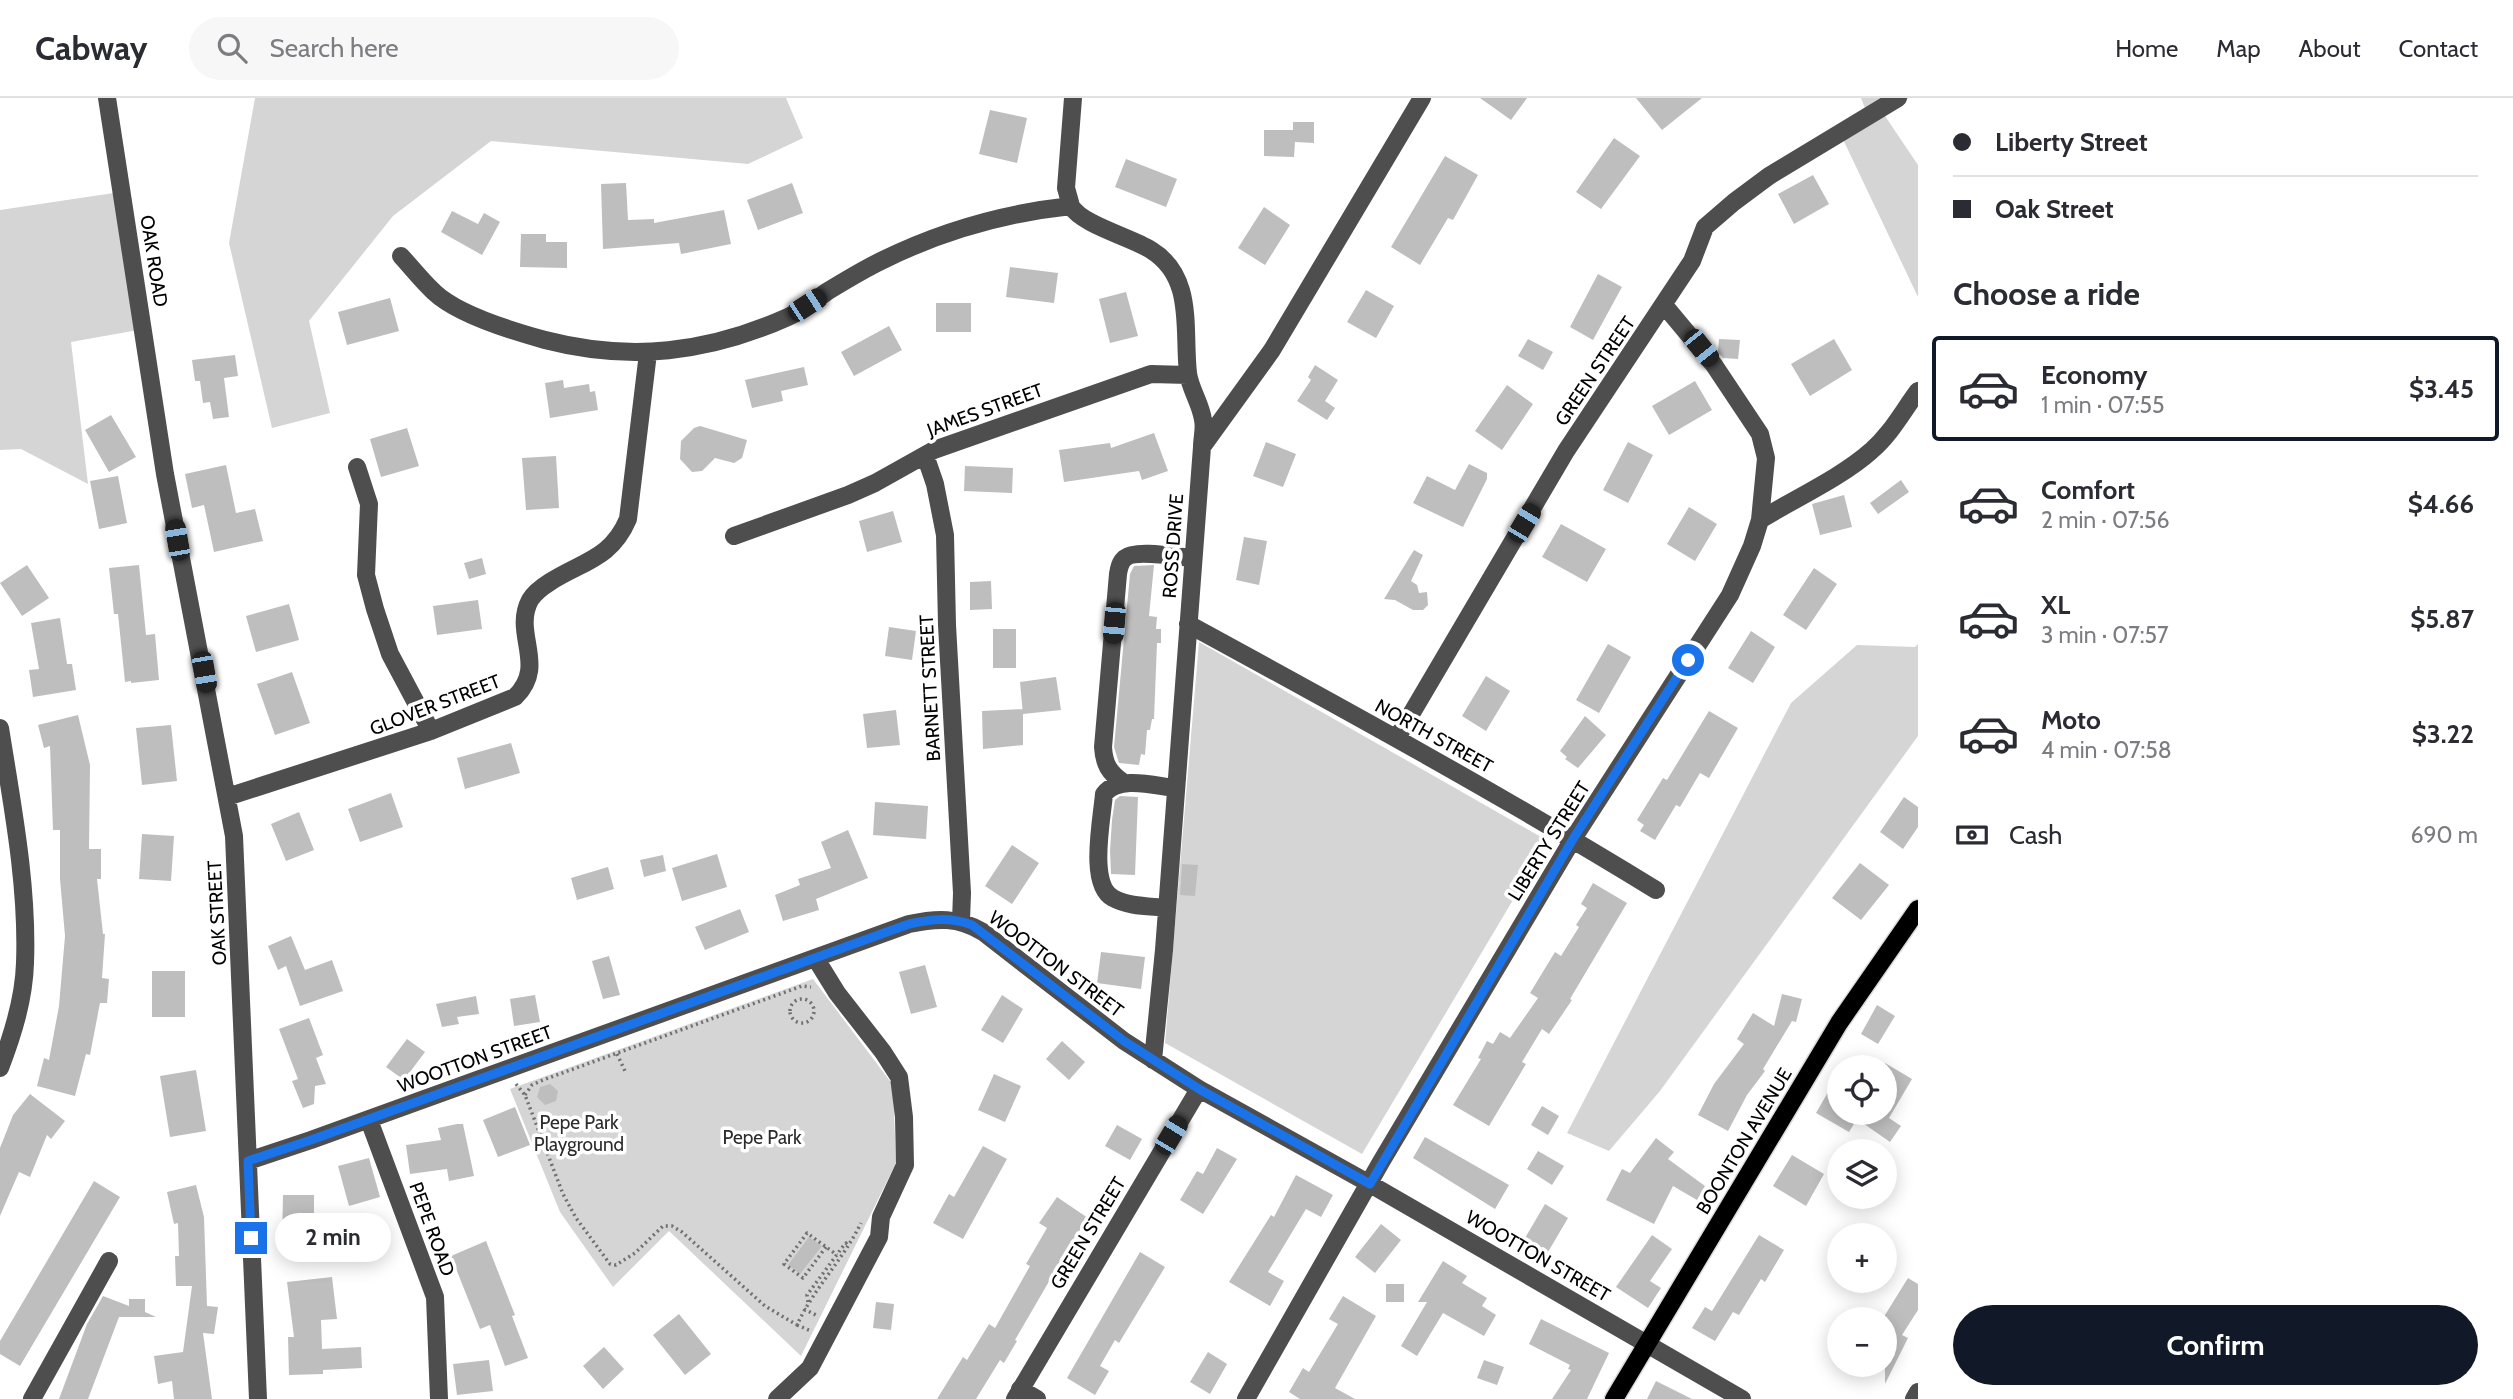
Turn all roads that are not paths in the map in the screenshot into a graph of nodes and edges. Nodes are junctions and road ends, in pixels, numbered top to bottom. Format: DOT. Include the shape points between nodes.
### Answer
graph roads {
  1 [pos="107,98"];
  2 [pos="1073,98"];
  3 [pos="1422,98"];
  4 [pos="1898,98"];
  5 [pos="1071,206"];
  6 [pos="401,256"];
  7 [pos="1664,305"];
  8 [pos="648,353"];
  9 [pos="1188,375"];
  10 [pos="1918,391"];
  11 [pos="159,431"];
  12 [pos="1202,447"];
  13 [pos="925,454"];
  14 [pos="357,467"];
  15 [pos="1760,520"];
  16 [pos="734,536"];
  17 [pos="1193,558"];
  18 [pos="1188,624"];
  19 [pos="0,728"];
  20 [pos="431,731"];
  21 [pos="1397,738"];
  22 [pos="1124,783"];
  23 [pos="1176,788"];
  24 [pos="227,797"];
  25 [pos="1573,839"];
  26 [pos="1656,890"];
  27 [pos="1167,908"];
  28 [pos="1918,909"];
  29 [pos="961,921"];
  30 [pos="816,959"];
  31 [pos="1153,1060"];
  32 [pos="0,1068"];
  33 [pos="1199,1089"];
  34 [pos="369,1119"];
  35 [pos="248,1161"];
  36 [pos="1370,1184"];
  37 [pos="109,1261"];
  38 [pos="1647,1343"];
  39 [pos="1918,1392"];
  40 [pos="1017,1394"];
  41 [pos="32,1399"];
  42 [pos="258,1399"];
  43 [pos="439,1399"];
  44 [pos="777,1399"];
  45 [pos="1037,1399"];
  46 [pos="1246,1399"];
  47 [pos="1614,1399"];
  48 [pos="1742,1399"];
  49 [pos="1914,1399"];
  1 -- 11 [label="street, OAK ROAD"];
  2 -- 5 [label="street" via="1066,188"];
  3 -- 12 [label="street" via="1272,350"];
  4 -- 7 [label="street, GREEN STREET" via="1769,176 1706,226 1692,261"];
  5 -- 8 [label="street" via="937,236 851,278 790,316 718,343"];
  5 -- 9 [label="street" via="1092,222 1153,251 1172,268 1179,279 1188,325"];
  6 -- 8 [label="street" via="435,294 479,318 565,345"];
  7 -- 15 [label="street, LIBERTY STREET" via="1714,365 1760,434 1766,458"];
  7 -- 21 [label="street, GREEN STREET" via="1566,451"];
  8 -- 20 [label="street, GLOVER STREET" via="623,531 596,559 569,570 531,599 525,624 530,677 524,688 515,697"];
  9 -- 12 [label="street" via="1204,421"];
  9 -- 13 [label="street, JAMES STREET" via="1151,374"];
  10 -- 15 [label="street" via="1871,452"];
  11 -- 24 [label="street, OAK STREET"];
  12 -- 17 [label="street, ROSS DRIVE"];
  13 -- 16 [label="street, JAMES STREET" via="848,495"];
  13 -- 29 [label="street, BARNETT STREET" via="944,536"];
  14 -- 20 [label="street" via="369,504 366,575 375,609 390,654"];
  15 -- 25 [label="street, LIBERTY STREET" via="1730,595"];
  17 -- 18 [label="street, ROSS DRIVE"];
  17 -- 22 [label="street" via="1141,554 1122,560 1103,747 1104,763"];
  18 -- 21 [label="street, NORTH STREET"];
  18 -- 23 [label="street, ROSS DRIVE"];
  19 -- 32 [label="street" via="21,873 25,963 20,1002"];
  20 -- 24 [label="street, GLOVER STREET"];
  21 -- 25 [label="street, NORTH STREET"];
  22 -- 23 [label="street"];
  22 -- 27 [label="street" via="1104,794 1098,875 1102,889 1129,904"];
  23 -- 27 [label="street, ROSS DRIVE"];
  24 -- 35 [label="street, OAK STREET" via="237,888"];
  25 -- 26 [label="street, NORTH STREET"];
  25 -- 36 [label="street, LIBERTY STREET"];
  27 -- 31 [label="street, ROSS DRIVE"];
  28 -- 38 [label="main road, BOONTON AVENUE" via="1839,1023"];
  29 -- 30 [label="street, WOOTTON STREET" via="909,924"];
  29 -- 31 [label="street, WOOTTON STREET" via="983,932"];
  30 -- 34 [label="street, WOOTTON STREET"];
  30 -- 44 [label="street" via="899,1077 905,1165 881,1217 879,1237 810,1368"];
  31 -- 33 [label="street, WOOTTON STREET"];
  33 -- 36 [label="street, WOOTTON STREET"];
  33 -- 40 [label="street, GREEN STREET"];
  34 -- 35 [label="street, WOOTTON STREET"];
  34 -- 43 [label="street, PEPE ROAD" via="435,1297"];
  35 -- 42 [label="street, OAK STREET"];
  36 -- 38 [label="street, WOOTTON STREET"];
  36 -- 46 [label="street, LIBERTY STREET"];
  37 -- 41 [label="street"];
  38 -- 47 [label="main road, BOONTON AVENUE"];
  38 -- 48 [label="street, WOOTTON STREET"];
  39 -- 49 [label="street"];
  40 -- 45 [label="street"];
}
